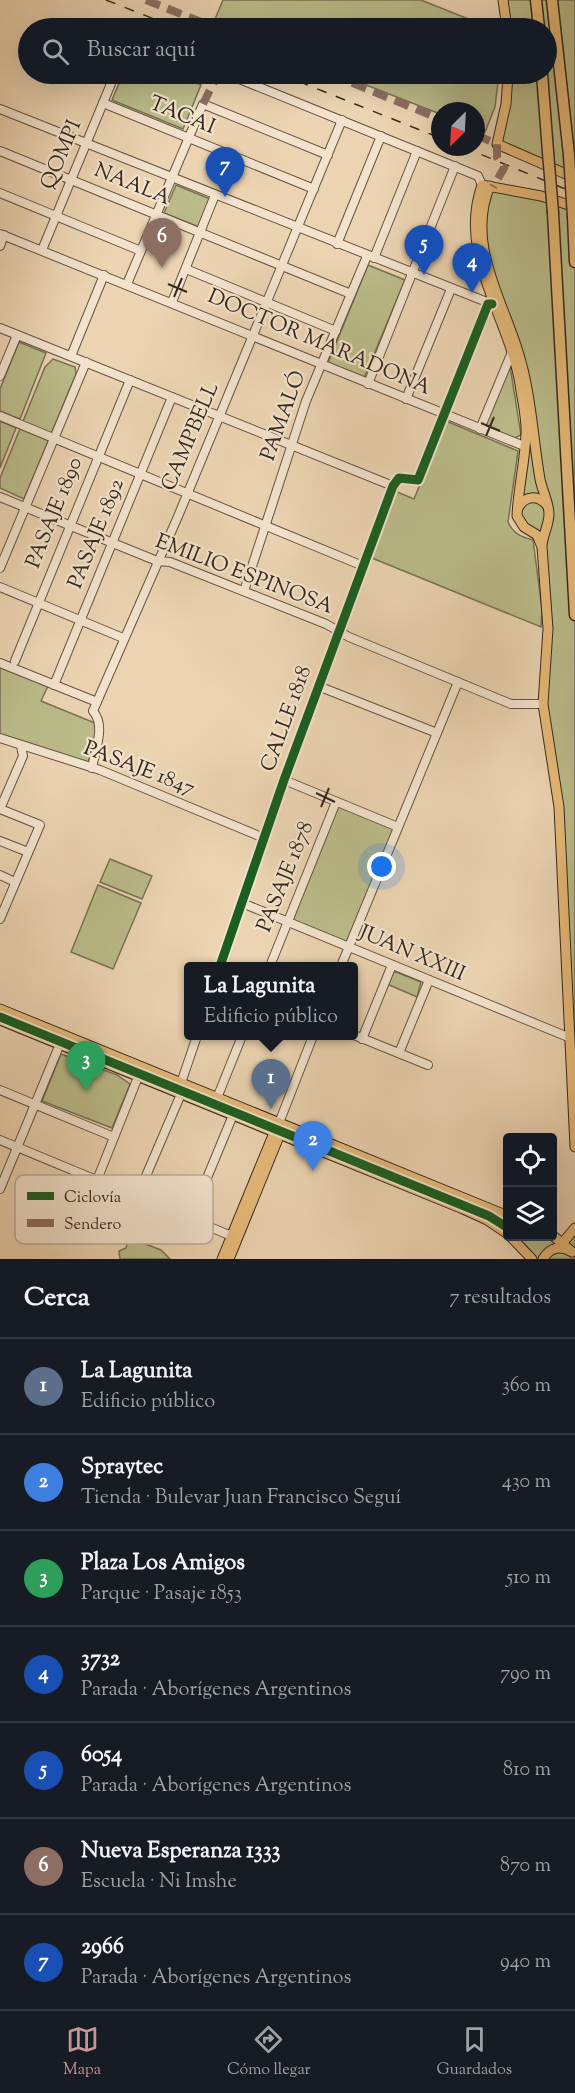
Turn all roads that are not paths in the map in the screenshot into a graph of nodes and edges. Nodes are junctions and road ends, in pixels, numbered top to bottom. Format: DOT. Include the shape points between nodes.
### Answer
graph roads {
  1 [pos="503,0"];
  2 [pos="536,0"];
  3 [pos="552,0"];
  4 [pos="506,18"];
  5 [pos="538,18"];
  6 [pos="554,18"];
  7 [pos="557,46"];
  8 [pos="111,84"];
  9 [pos="252,84"];
  10 [pos="507,84"];
  11 [pos="543,84"];
  12 [pos="103,103"];
  13 [pos="0,109"];
  14 [pos="342,120"];
  15 [pos="381,136"];
  16 [pos="188,138"];
  17 [pos="87,144"];
  18 [pos="0,150"];
  19 [pos="417,151"];
  20 [pos="328,155"];
  21 [pos="455,166"];
  22 [pos="172,178"];
  23 [pos="575,178"];
  24 [pos="71,180"];
  25 [pos="486,186"];
  26 [pos="314,189"];
  27 [pos="0,193"];
  28 [pos="215,195"];
  29 [pos="574,212"];
  30 [pos="156,215"];
  31 [pos="56,216"];
  32 [pos="297,228"];
  33 [pos="200,233"];
  34 [pos="2,234"];
  35 [pos="337,243"];
  36 [pos="0,246"];
  37 [pos="42,250"];
  38 [pos="141,251"];
  39 [pos="370,257"];
  40 [pos="575,262"];
  41 [pos="282,266"];
  42 [pos="186,269"];
  43 [pos="412,274"];
  44 [pos="104,275"];
  45 [pos="128,284"];
  46 [pos="451,289"];
  47 [pos="351,294"];
  48 [pos="172,302"];
  49 [pos="267,302"];
  50 [pos="493,303"];
  51 [pos="0,328"];
  52 [pos="336,331"];
  53 [pos="16,335"];
  54 [pos="254,336"];
  55 [pos="512,352"];
  56 [pos="70,356"];
  57 [pos="86,362"];
  58 [pos="322,364"];
  59 [pos="0,376"];
  60 [pos="130,380"];
  61 [pos="368,384"];
  62 [pos="172,397"];
  63 [pos="406,399"];
  64 [pos="443,414"];
  65 [pos="0,416"];
  66 [pos="219,416"];
  67 [pos="480,429"];
  68 [pos="53,440"];
  69 [pos="292,445"];
  70 [pos="524,446"];
  71 [pos="98,458"];
  72 [pos="140,476"];
  73 [pos="393,486"];
  74 [pos="187,495"];
  75 [pos="0,497"];
  76 [pos="547,505"];
  77 [pos="26,507"];
  78 [pos="517,510"];
  79 [pos="547,522"];
  80 [pos="70,525"];
  81 [pos="265,527"];
  82 [pos="530,530"];
  83 [pos="113,543"];
  84 [pos="542,547"];
  85 [pos="157,561"];
  86 [pos="363,566"];
  87 [pos="0,568"];
  88 [pos="0,587"];
  89 [pos="244,591"];
  90 [pos="38,603"];
  91 [pos="575,615"];
  92 [pos="81,621"];
  93 [pos="339,632"];
  94 [pos="123,638"];
  95 [pos="15,660"];
  96 [pos="0,663"];
  97 [pos="458,682"];
  98 [pos="54,685"];
  99 [pos="318,686"];
  100 [pos="97,702"];
  101 [pos="543,704"];
  102 [pos="437,733"];
  103 [pos="0,738"];
  104 [pos="21,746"];
  105 [pos="92,768"];
  106 [pos="284,780"];
  107 [pos="336,802"];
  108 [pos="0,808"];
  109 [pos="398,827"];
  110 [pos="264,838"];
  111 [pos="0,841"];
  112 [pos="28,852"];
  113 [pos="0,875"];
  114 [pos="15,882"];
  115 [pos="242,903"];
  116 [pos="0,919"];
  117 [pos="288,922"];
  118 [pos="349,947"];
  119 [pos="221,962"];
  120 [pos="272,962"];
  121 [pos="343,962"];
  122 [pos="392,965"];
  123 [pos="429,980"];
  124 [pos="0,1009"];
  125 [pos="0,1020"];
  126 [pos="358,1037"];
  127 [pos="568,1038"];
  128 [pos="362,1039"];
  129 [pos="62,1040"];
  130 [pos="195,1040"];
  131 [pos="240,1040"];
  132 [pos="311,1040"];
  133 [pos="399,1053"];
  134 [pos="428,1065"];
  135 [pos="138,1077"];
  136 [pos="181,1083"];
  137 [pos="0,1090"];
  138 [pos="181,1094"];
  139 [pos="217,1098"];
  140 [pos="35,1104"];
  141 [pos="233,1115"];
  142 [pos="279,1123"];
  143 [pos="277,1133"];
  144 [pos="114,1137"];
  145 [pos="0,1140"];
  146 [pos="575,1147"];
  147 [pos="17,1148"];
  148 [pos="84,1175"];
  149 [pos="99,1175"];
  150 [pos="146,1175"];
  151 [pos="208,1175"];
  152 [pos="0,1189"];
  153 [pos="503,1214"];
  154 [pos="213,1228"];
  155 [pos="575,1228"];
  156 [pos="503,1231"];
  157 [pos="235,1237"];
  158 [pos="515,1241"];
  159 [pos="557,1241"];
  160 [pos="561,1245"];
  161 [pos="573,1254"];
  162 [pos="222,1259"];
  163 [pos="229,1259"];
  164 [pos="532,1259"];
  165 [pos="543,1259"];
  1 -- 4 [label="main road"];
  2 -- 5 [label="highway"];
  3 -- 6 [label="highway, bridge"];
  7 -- 29 [label="highway, bridge"];
  8 -- 12 [label="street, QOMPI"];
  9 -- 14 [label="street"];
  10 -- 23 [label="main road" via="497,144"];
  11 -- 91 [label="highway, bridge"];
  12 -- 16 [label="street, TACAI"];
  12 -- 17 [label="street, QOMPI"];
  13 -- 17 [label="street"];
  14 -- 15 [label="street"];
  14 -- 20 [label="street, CAMPBELL"];
  15 -- 19 [label="street"];
  15 -- 35 [label="street"];
  16 -- 20 [label="street" via="203,104"];
  16 -- 22 [label="street"];
  16 -- 26 [label="street, TACAI"];
  17 -- 22 [label="street"];
  17 -- 24 [label="street, QOMPI"];
  18 -- 24 [label="street, NAALA"];
  19 -- 21 [label="street"];
  19 -- 39 [label="street, PAMALÓ"];
  20 -- 26 [label="street, CAMPBELL"];
  21 -- 25 [label="street" via="478,176"];
  21 -- 43 [label="street"];
  22 -- 28 [label="street"];
  22 -- 30 [label="street"];
  24 -- 30 [label="street, NAALA"];
  24 -- 31 [label="street, QOMPI"];
  25 -- 29 [label="main road" via="541,196"];
  25 -- 50 [label="main road" via="485,248"];
  26 -- 32 [label="street, CAMPBELL"];
  27 -- 31 [label="street"];
  28 -- 32 [label="street"];
  28 -- 33 [label="street"];
  29 -- 40 [label="highway"];
  30 -- 33 [label="street, NAALA"];
  30 -- 38 [label="street"];
  31 -- 37 [label="street, QOMPI"];
  31 -- 38 [label="street"];
  32 -- 35 [label="street"];
  32 -- 41 [label="street, CAMPBELL"];
  33 -- 41 [label="street, NAALA"];
  33 -- 42 [label="street"];
  34 -- 36 [label="street"];
  34 -- 37 [label="street, DOCTOR MARADONA"];
  35 -- 39 [label="street"];
  37 -- 44 [label="street, DOCTOR MARADONA"];
  38 -- 45 [label="street"];
  39 -- 43 [label="street"];
  39 -- 47 [label="street, PAMALÓ"];
  41 -- 47 [label="street, NAALA"];
  41 -- 49 [label="street, CAMPBELL"];
  42 -- 48 [label="street"];
  42 -- 49 [label="street"];
  43 -- 46 [label="street"];
  43 -- 61 [label="street"];
  44 -- 45 [label="street, DOCTOR MARADONA"];
  44 -- 56 [label="street"];
  45 -- 48 [label="street, DOCTOR MARADONA"];
  46 -- 50 [label="street"];
  46 -- 63 [label="street"];
  47 -- 52 [label="street, PAMALÓ"];
  48 -- 54 [label="street, DOCTOR MARADONA"];
  49 -- 52 [label="street"];
  49 -- 54 [label="street, CAMPBELL"];
  50 -- 55 [label="main road"];
  50 -- 64 [label="street"];
  50 -- 76 [label="main road" via="511,329 525,376"];
  51 -- 53 [label="street"];
  52 -- 58 [label="street, PAMALÓ"];
  53 -- 56 [label="street"];
  53 -- 59 [label="street"];
  54 -- 58 [label="street, DOCTOR MARADONA"];
  54 -- 66 [label="street, CAMPBELL"];
  55 -- 67 [label="street"];
  55 -- 70 [label="main road" via="524,416"];
  56 -- 57 [label="street"];
  57 -- 60 [label="street"];
  57 -- 68 [label="street"];
  58 -- 61 [label="street, DOCTOR MARADONA"];
  58 -- 69 [label="street, PAMALÓ"];
  60 -- 62 [label="street"];
  60 -- 71 [label="street, PASAJE 1890"];
  61 -- 63 [label="street, DOCTOR MARADONA"];
  62 -- 66 [label="street"];
  62 -- 72 [label="street, PASAJE 1892"];
  63 -- 64 [label="street, DOCTOR MARADONA"];
  64 -- 67 [label="street, DOCTOR MARADONA"];
  64 -- 73 [label="street" via="418,480 399,478"];
  65 -- 68 [label="street"];
  66 -- 69 [label="street"];
  66 -- 74 [label="street, CAMPBELL"];
  67 -- 70 [label="street, DOCTOR MARADONA"];
  68 -- 71 [label="street"];
  68 -- 77 [label="street"];
  69 -- 73 [label="street"];
  69 -- 81 [label="street, PAMALÓ"];
  70 -- 78 [label="main road"];
  71 -- 72 [label="street"];
  71 -- 80 [label="street, PASAJE 1890"];
  72 -- 74 [label="street"];
  72 -- 83 [label="street, PASAJE 1892"];
  73 -- 86 [label="street, CALLE 1818"];
  74 -- 81 [label="street"];
  74 -- 85 [label="street, CAMPBELL"];
  75 -- 77 [label="street, EMILIO ESPINOSA"];
  76 -- 78 [label="main road" via="531,497"];
  76 -- 79 [label="main road"];
  77 -- 80 [label="street, EMILIO ESPINOSA"];
  77 -- 87 [label="street"];
  78 -- 82 [label="main road" via="519,522"];
  79 -- 82 [label="main road" via="540,529"];
  79 -- 84 [label="main road"];
  80 -- 83 [label="street, EMILIO ESPINOSA"];
  80 -- 90 [label="street, PASAJE 1890"];
  81 -- 86 [label="street"];
  81 -- 89 [label="street, PAMALÓ"];
  82 -- 84 [label="main road"];
  83 -- 85 [label="street, EMILIO ESPINOSA"];
  83 -- 92 [label="street, PASAJE 1892"];
  84 -- 101 [label="main road" via="548,629"];
  85 -- 89 [label="street, EMILIO ESPINOSA" via="170,562"];
  85 -- 94 [label="street, CAMPBELL"];
  86 -- 93 [label="street, CALLE 1818"];
  88 -- 90 [label="street"];
  89 -- 93 [label="street, EMILIO ESPINOSA"];
  90 -- 92 [label="street"];
  90 -- 95 [label="street, PASAJE 1890"];
  92 -- 94 [label="street"];
  92 -- 98 [label="street, PASAJE 1892"];
  93 -- 97 [label="street, EMILIO ESPINOSA"];
  93 -- 99 [label="street, CALLE 1818"];
  94 -- 100 [label="street, CAMPBELL"];
  96 -- 98 [label="street"];
  97 -- 101 [label="street, EMILIO ESPINOSA" via="511,704"];
  97 -- 102 [label="street"];
  98 -- 100 [label="street"];
  99 -- 102 [label="street"];
  99 -- 106 [label="street, CALLE 1818"];
  100 -- 105 [label="street, CAMPBELL" via="93,711 100,729"];
  101 -- 127 [label="main road" via="559,807"];
  102 -- 109 [label="street"];
  103 -- 104 [label="street, PASAJE 1847"];
  104 -- 105 [label="street, PASAJE 1847"];
  104 -- 108 [label="street" via="22,756"];
  105 -- 110 [label="street, PASAJE 1847"];
  106 -- 107 [label="street"];
  106 -- 110 [label="street, CALLE 1818"];
  107 -- 109 [label="street"];
  107 -- 117 [label="street, PASAJE 1878"];
  108 -- 112 [label="street" via="40,825"];
  109 -- 118 [label="street"];
  110 -- 115 [label="street, CALLE 1818"];
  111 -- 112 [label="street"];
  112 -- 114 [label="street"];
  113 -- 114 [label="street"];
  114 -- 116 [label="street"];
  115 -- 117 [label="street, JUAN XXIII"];
  115 -- 119 [label="street, CALLE 1818"];
  117 -- 118 [label="street, JUAN XXIII"];
  117 -- 120 [label="street, PASAJE 1878"];
  118 -- 121 [label="street"];
  118 -- 122 [label="street, JUAN XXIII"];
  122 -- 123 [label="street, JUAN XXIII"];
  122 -- 128 [label="street"];
  123 -- 127 [label="street, JUAN XXIII"];
  123 -- 133 [label="street"];
  124 -- 129 [label="main road"];
  125 -- 129 [label="main road"];
  126 -- 128 [label="street"];
  127 -- 146 [label="main road"];
  128 -- 133 [label="street"];
  129 -- 135 [label="main road"];
  129 -- 136 [label="main road"];
  129 -- 140 [label="street"];
  130 -- 136 [label="street"];
  131 -- 139 [label="street"];
  132 -- 142 [label="street"];
  133 -- 134 [label="street"];
  135 -- 138 [label="main road"];
  135 -- 144 [label="street"];
  136 -- 138 [label="street"];
  136 -- 139 [label="main road"];
  137 -- 140 [label="street"];
  138 -- 141 [label="main road"];
  138 -- 150 [label="street"];
  139 -- 142 [label="main road"];
  140 -- 144 [label="street"];
  140 -- 147 [label="street"];
  141 -- 143 [label="main road"];
  141 -- 151 [label="street"];
  142 -- 143 [label="main road"];
  142 -- 153 [label="main road"];
  143 -- 156 [label="main road" via="463,1209"];
  143 -- 157 [label="main road"];
  144 -- 149 [label="street"];
  145 -- 147 [label="street"];
  147 -- 148 [label="street"];
  147 -- 152 [label="street"];
  154 -- 157 [label="street"];
  155 -- 160 [label="main road"];
  157 -- 162 [label="main road"];
  157 -- 163 [label="main road"];
  158 -- 164 [label="main road"];
  159 -- 160 [label="main road"];
  160 -- 161 [label="main road"];
  160 -- 165 [label="main road"];
}
